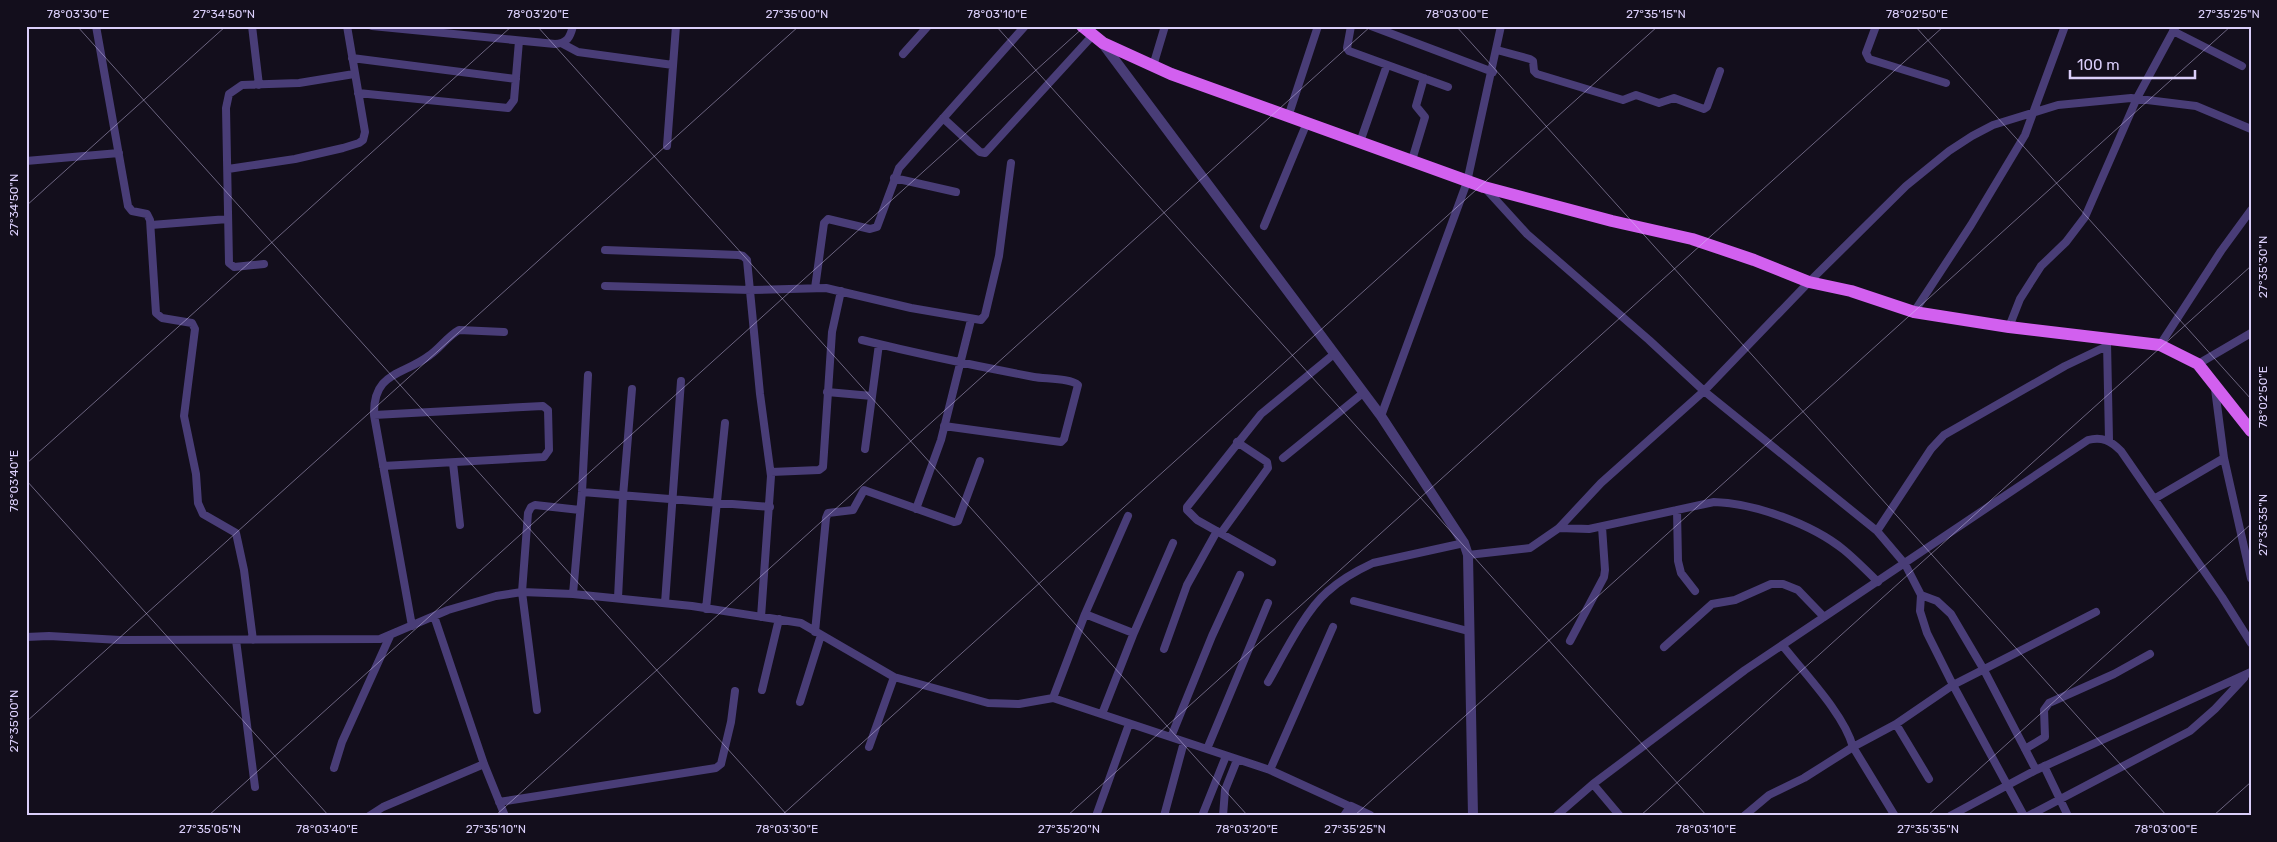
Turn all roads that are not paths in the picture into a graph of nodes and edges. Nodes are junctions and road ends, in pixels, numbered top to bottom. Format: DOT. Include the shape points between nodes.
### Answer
graph roads {
  1 [pos="96,26"];
  2 [pos="252,26"];
  3 [pos="346,26"];
  4 [pos="372,26"];
  5 [pos="573,26"];
  6 [pos="676,26"];
  7 [pos="928,26"];
  8 [pos="1026,26"];
  9 [pos="1082,26"];
  10 [pos="1165,26"];
  11 [pos="1318,26"];
  12 [pos="1352,26"];
  13 [pos="1371,26"];
  14 [pos="1501,26"];
  15 [pos="1876,26"];
  16 [pos="2065,26"];
  17 [pos="2174,29"];
  18 [pos="1098,39"];
  19 [pos="519,41"];
  20 [pos="563,44"];
  21 [pos="1497,50"];
  22 [pos="903,54"];
  23 [pos="352,58"];
  24 [pos="673,65"];
  25 [pos="1387,65"];
  26 [pos="1153,66"];
  27 [pos="2242,66"];
  28 [pos="1720,71"];
  29 [pos="1493,72"];
  30 [pos="354,74"];
  31 [pos="1424,78"];
  32 [pos="516,79"];
  33 [pos="1946,83"];
  34 [pos="259,85"];
  35 [pos="1448,87"];
  36 [pos="358,94"];
  37 [pos="2137,98"];
  38 [pos="2033,113"];
  39 [pos="1288,117"];
  40 [pos="943,118"];
  41 [pos="1306,124"];
  42 [pos="2251,129"];
  43 [pos="1360,142"];
  44 [pos="667,146"];
  45 [pos="118,153"];
  46 [pos="1412,160"];
  47 [pos="26,161"];
  48 [pos="1011,163"];
  49 [pos="228,169"];
  50 [pos="894,178"];
  51 [pos="1467,182"];
  52 [pos="1484,187"];
  53 [pos="956,192"];
  54 [pos="2251,210"];
  55 [pos="228,219"];
  56 [pos="151,226"];
  57 [pos="1264,226"];
  58 [pos="605,250"];
  59 [pos="264,264"];
  60 [pos="1809,282"];
  61 [pos="605,286"];
  62 [pos="815,288"];
  63 [pos="751,290"];
  64 [pos="842,291"];
  65 [pos="1914,312"];
  66 [pos="971,320"];
  67 [pos="2009,327"];
  68 [pos="504,332"];
  69 [pos="2251,334"];
  70 [pos="862,340"];
  71 [pos="2107,342"];
  72 [pos="879,344"];
  73 [pos="2160,345"];
  74 [pos="1334,354"];
  75 [pos="960,364"];
  76 [pos="2198,364"];
  77 [pos="588,375"];
  78 [pos="681,381"];
  79 [pos="2215,388"];
  80 [pos="632,389"];
  81 [pos="1704,391"];
  82 [pos="827,392"];
  83 [pos="1363,393"];
  84 [pos="872,396"];
  85 [pos="374,415"];
  86 [pos="1381,416"];
  87 [pos="725,423"];
  88 [pos="944,426"];
  89 [pos="2251,431"];
  90 [pos="2108,440"];
  91 [pos="1237,442"];
  92 [pos="865,449"];
  93 [pos="1283,458"];
  94 [pos="2224,458"];
  95 [pos="980,461"];
  96 [pos="453,463"];
  97 [pos="383,466"];
  98 [pos="771,472"];
  99 [pos="582,492"];
  100 [pos="623,496"];
  101 [pos="674,499"];
  102 [pos="2154,499"];
  103 [pos="716,504"];
  104 [pos="770,507"];
  105 [pos="916,509"];
  106 [pos="580,510"];
  107 [pos="1677,510"];
  108 [pos="1128,516"];
  109 [pos="460,525"];
  110 [pos="1602,527"];
  111 [pos="1559,528"];
  112 [pos="1877,530"];
  113 [pos="1219,532"];
  114 [pos="1173,543"];
  115 [pos="1464,543"];
  116 [pos="1468,555"];
  117 [pos="1272,562"];
  118 [pos="1905,564"];
  119 [pos="1240,575"];
  120 [pos="2251,578"];
  121 [pos="1878,582"];
  122 [pos="1695,591"];
  123 [pos="522,592"];
  124 [pos="573,594"];
  125 [pos="1921,595"];
  126 [pos="618,598"];
  127 [pos="1354,601"];
  128 [pos="665,603"];
  129 [pos="1268,603"];
  130 [pos="706,609"];
  131 [pos="2096,612"];
  132 [pos="1085,614"];
  133 [pos="434,616"];
  134 [pos="761,617"];
  135 [pos="1824,617"];
  136 [pos="779,619"];
  137 [pos="412,626"];
  138 [pos="1333,627"];
  139 [pos="1468,631"];
  140 [pos="818,633"];
  141 [pos="1134,633"];
  142 [pos="390,636"];
  143 [pos="26,637"];
  144 [pos="236,640"];
  145 [pos="253,640"];
  146 [pos="1570,641"];
  147 [pos="2251,643"];
  148 [pos="1783,646"];
  149 [pos="1664,647"];
  150 [pos="1164,649"];
  151 [pos="2150,654"];
  152 [pos="1984,670"];
  153 [pos="2249,673"];
  154 [pos="894,677"];
  155 [pos="1268,682"];
  156 [pos="1953,685"];
  157 [pos="762,690"];
  158 [pos="735,691"];
  159 [pos="1053,698"];
  160 [pos="800,702"];
  161 [pos="536,710"];
  162 [pos="1102,714"];
  163 [pos="1129,724"];
  164 [pos="1896,724"];
  165 [pos="1171,737"];
  166 [pos="1184,742"];
  167 [pos="869,747"];
  168 [pos="1853,747"];
  169 [pos="1206,749"];
  170 [pos="2025,749"];
  171 [pos="1226,756"];
  172 [pos="1237,760"];
  173 [pos="484,764"];
  174 [pos="2044,766"];
  175 [pos="334,768"];
  176 [pos="1270,770"];
  177 [pos="2036,770"];
  178 [pos="1929,779"];
  179 [pos="1592,784"];
  180 [pos="2006,785"];
  181 [pos="255,787"];
  182 [pos="2059,800"];
  183 [pos="499,802"];
  184 [pos="1348,811"];
  185 [pos="369,816"];
  186 [pos="505,816"];
  187 [pos="1096,816"];
  188 [pos="1164,816"];
  189 [pos="1202,816"];
  190 [pos="1223,816"];
  191 [pos="1370,816"];
  192 [pos="1473,816"];
  193 [pos="1556,816"];
  194 [pos="1620,816"];
  195 [pos="1744,816"];
  196 [pos="1895,816"];
  197 [pos="1950,816"];
  198 [pos="2024,816"];
  199 [pos="2028,816"];
  200 [pos="2068,816"];
  1 -- 45 [label="street"];
  2 -- 34 [label="street"];
  3 -- 23 [label="street"];
  4 -- 19 [label="street"];
  5 -- 20 [label="street"];
  6 -- 24 [label="street"];
  7 -- 22 [label="street"];
  8 -- 40 [label="street"];
  9 -- 18 [label="main road"];
  10 -- 26 [label="street"];
  11 -- 39 [label="street"];
  12 -- 25 [label="street" via="1347,50"];
  13 -- 29 [label="street"];
  14 -- 21 [label="street"];
  15 -- 33 [label="street" via="1866,53 1869,59"];
  16 -- 38 [label="street"];
  17 -- 27 [label="street"];
  17 -- 37 [label="street"];
  18 -- 26 [label="main road"];
  18 -- 40 [label="street" via="986,153 980,152"];
  18 -- 74 [label="street"];
  19 -- 20 [label="street"];
  19 -- 32 [label="street"];
  20 -- 24 [label="street" via="578,52"];
  21 -- 28 [label="street" via="1530,59 1537,74 1624,100 1636,96 1659,103 1674,98 1704,109"];
  21 -- 29 [label="street"];
  23 -- 30 [label="street"];
  23 -- 32 [label="street"];
  24 -- 44 [label="street"];
  25 -- 31 [label="street"];
  25 -- 43 [label="street"];
  26 -- 39 [label="main road"];
  29 -- 51 [label="street"];
  30 -- 34 [label="street" via="299,83"];
  30 -- 36 [label="street"];
  31 -- 35 [label="street"];
  31 -- 46 [label="street" via="1416,106 1425,117"];
  32 -- 36 [label="street" via="512,105 504,110"];
  34 -- 49 [label="street" via="242,85 229,94 226,108"];
  36 -- 49 [label="street" via="365,132 359,143 295,159"];
  37 -- 38 [label="street" via="2058,105"];
  37 -- 42 [label="street" via="2196,106"];
  37 -- 67 [label="street" via="2085,217 2066,242 2041,266 2020,299"];
  38 -- 60 [label="street" via="1993,125 1949,151 1906,186"];
  38 -- 65 [label="street" via="2025,135"];
  39 -- 41 [label="main road"];
  40 -- 50 [label="street" via="907,158"];
  41 -- 43 [label="main road"];
  41 -- 57 [label="street"];
  43 -- 46 [label="main road"];
  45 -- 47 [label="street"];
  45 -- 56 [label="street" via="129,209 147,214"];
  46 -- 51 [label="main road"];
  48 -- 66 [label="street" via="999,256 985,315 981,320"];
  49 -- 55 [label="street"];
  50 -- 53 [label="street"];
  50 -- 62 [label="street" via="876,229 828,219 824,223"];
  51 -- 52 [label="main road"];
  51 -- 86 [label="street"];
  52 -- 60 [label="main road" via="1692,239"];
  52 -- 81 [label="street" via="1527,234"];
  54 -- 73 [label="street"];
  55 -- 56 [label="street"];
  55 -- 59 [label="street" via="229,263 234,267"];
  56 -- 145 [label="street" via="156,313 162,318 192,322 195,329 184,416 196,474 198,503 203,514 236,533"];
  58 -- 63 [label="street" via="743,256 748,263"];
  60 -- 65 [label="main road"];
  60 -- 81 [label="street"];
  61 -- 63 [label="street"];
  62 -- 63 [label="street"];
  62 -- 64 [label="street"];
  63 -- 98 [label="street"];
  64 -- 66 [label="street"];
  64 -- 82 [label="street" via="832,332"];
  65 -- 67 [label="main road"];
  66 -- 75 [label="street"];
  67 -- 71 [label="main road"];
  68 -- 85 [label="street" via="456,332 425,359 386,380 375,397"];
  69 -- 76 [label="street"];
  70 -- 72 [label="street"];
  71 -- 73 [label="main road"];
  71 -- 90 [label="street"];
  71 -- 112 [label="street" via="1944,434"];
  72 -- 75 [label="street"];
  72 -- 84 [label="street"];
  73 -- 76 [label="main road"];
  74 -- 83 [label="street"];
  74 -- 91 [label="street" via="1261,414"];
  75 -- 88 [label="street"];
  75 -- 88 [label="street" via="1073,382 1078,385 1078,390 1061,442"];
  76 -- 79 [label="main road"];
  77 -- 99 [label="street"];
  78 -- 101 [label="street"];
  79 -- 89 [label="main road"];
  79 -- 94 [label="street"];
  80 -- 100 [label="street"];
  81 -- 111 [label="street" via="1601,483"];
  81 -- 112 [label="street"];
  82 -- 84 [label="street"];
  82 -- 98 [label="street" via="823,467 819,470"];
  83 -- 86 [label="street"];
  83 -- 93 [label="street"];
  84 -- 92 [label="street"];
  85 -- 96 [label="street" via="543,406 548,410 549,450 544,457"];
  85 -- 97 [label="street"];
  86 -- 115 [label="street"];
  87 -- 103 [label="street"];
  88 -- 105 [label="street"];
  90 -- 102 [label="street" via="2121,451"];
  90 -- 118 [label="street" via="2088,440"];
  91 -- 113 [label="street" via="1267,462 1268,468"];
  91 -- 113 [label="street" via="1186,507 1197,520"];
  94 -- 102 [label="street"];
  94 -- 120 [label="street"];
  95 -- 105 [label="street" via="958,521"];
  96 -- 97 [label="street"];
  96 -- 109 [label="street"];
  97 -- 137 [label="street"];
  98 -- 104 [label="street"];
  99 -- 100 [label="street"];
  99 -- 106 [label="street"];
  100 -- 101 [label="street"];
  100 -- 126 [label="street"];
  101 -- 103 [label="street"];
  101 -- 128 [label="street"];
  102 -- 147 [label="street"];
  103 -- 104 [label="street"];
  103 -- 130 [label="street"];
  104 -- 134 [label="street"];
  105 -- 140 [label="street" via="864,490 853,510 828,514"];
  106 -- 123 [label="street" via="535,505 530,509"];
  106 -- 124 [label="street"];
  107 -- 110 [label="street"];
  107 -- 121 [label="street" via="1714,502 1731,503 1776,515 1815,532 1842,549"];
  107 -- 122 [label="street" via="1678,561 1681,573"];
  108 -- 132 [label="street"];
  110 -- 111 [label="street" via="1583,530"];
  110 -- 146 [label="street" via="1604,577"];
  111 -- 116 [label="street" via="1530,548"];
  112 -- 118 [label="street"];
  113 -- 117 [label="street"];
  113 -- 150 [label="street" via="1187,585"];
  114 -- 141 [label="street"];
  115 -- 116 [label="street"];
  115 -- 155 [label="street" via="1373,563 1328,591 1313,608"];
  116 -- 139 [label="street"];
  118 -- 121 [label="street"];
  118 -- 125 [label="street"];
  119 -- 165 [label="street"];
  121 -- 135 [label="street"];
  123 -- 124 [label="street"];
  123 -- 133 [label="street" via="496,596"];
  123 -- 161 [label="street"];
  124 -- 126 [label="street"];
  125 -- 152 [label="street" via="1937,600 1951,614"];
  125 -- 156 [label="street" via="1920,611 1927,633"];
  126 -- 128 [label="street"];
  127 -- 139 [label="street"];
  128 -- 130 [label="street"];
  129 -- 169 [label="street"];
  130 -- 134 [label="street"];
  131 -- 152 [label="street"];
  132 -- 141 [label="street"];
  132 -- 159 [label="street"];
  133 -- 137 [label="street"];
  133 -- 173 [label="street"];
  134 -- 136 [label="street"];
  135 -- 148 [label="street"];
  135 -- 149 [label="street" via="1798,590 1783,584 1771,584 1735,600 1712,604"];
  136 -- 140 [label="street" via="801,623"];
  136 -- 157 [label="street"];
  137 -- 142 [label="street"];
  138 -- 176 [label="street"];
  139 -- 192 [label="street"];
  140 -- 154 [label="street"];
  140 -- 160 [label="street"];
  141 -- 162 [label="street"];
  142 -- 145 [label="street" via="368,640"];
  142 -- 175 [label="street" via="342,742"];
  143 -- 144 [label="street"];
  144 -- 145 [label="street"];
  144 -- 181 [label="street"];
  148 -- 168 [label="street" via="1841,720"];
  148 -- 179 [label="street" via="1745,670"];
  151 -- 170 [label="street" via="2049,703 2044,710 2045,737"];
  152 -- 156 [label="street"];
  152 -- 170 [label="street"];
  153 -- 174 [label="street"];
  153 -- 182 [label="street" via="2190,731"];
  154 -- 159 [label="street" via="988,703 1019,704"];
  154 -- 167 [label="street"];
  156 -- 164 [label="street"];
  156 -- 180 [label="street"];
  158 -- 183 [label="street" via="721,764 716,768"];
  159 -- 162 [label="street"];
  162 -- 163 [label="street"];
  163 -- 165 [label="street"];
  163 -- 187 [label="street"];
  164 -- 168 [label="street"];
  164 -- 178 [label="street"];
  165 -- 166 [label="street"];
  166 -- 169 [label="street"];
  166 -- 188 [label="street"];
  168 -- 195 [label="street" via="1804,778 1769,795"];
  168 -- 196 [label="street"];
  169 -- 171 [label="street"];
  170 -- 177 [label="street"];
  171 -- 172 [label="street"];
  171 -- 189 [label="street"];
  172 -- 176 [label="street"];
  172 -- 190 [label="street" via="1225,790"];
  173 -- 183 [label="street"];
  173 -- 185 [label="street"];
  174 -- 177 [label="street"];
  174 -- 182 [label="street"];
  176 -- 184 [label="street"];
  177 -- 180 [label="street"];
  179 -- 193 [label="street"];
  179 -- 194 [label="street"];
  180 -- 197 [label="street"];
  180 -- 198 [label="street"];
  182 -- 199 [label="street"];
  182 -- 200 [label="street"];
  183 -- 186 [label="street"];
  184 -- 191 [label="street"];
}
